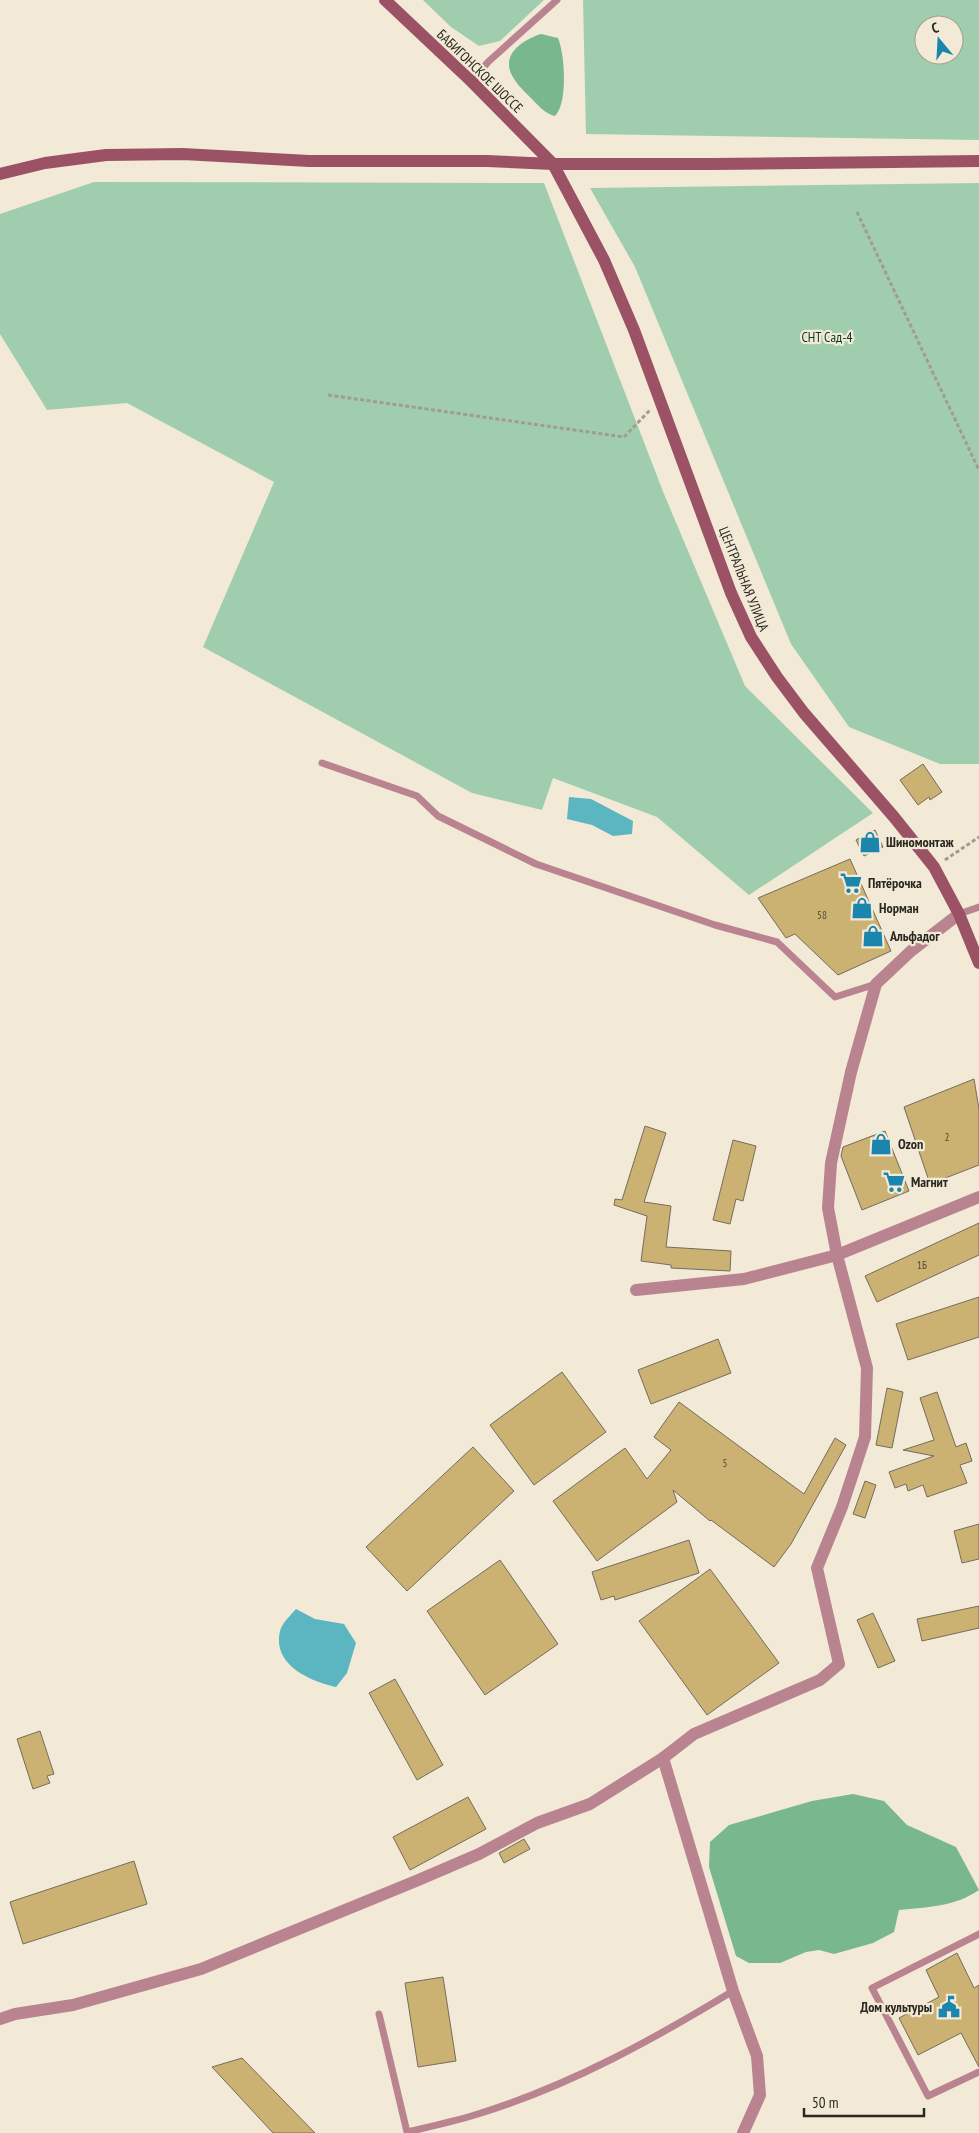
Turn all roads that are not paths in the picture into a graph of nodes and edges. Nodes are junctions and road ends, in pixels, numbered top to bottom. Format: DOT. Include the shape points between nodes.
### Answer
graph roads {
  1 [pos="385,0"];
  2 [pos="557,0"];
  3 [pos="472,82"];
  4 [pos="979,160"];
  5 [pos="553,164"];
  6 [pos="0,174"];
  7 [pos="322,763"];
  8 [pos="979,906"];
  9 [pos="959,914"];
  10 [pos="979,963"];
  11 [pos="876,984"];
  12 [pos="979,1196"];
  13 [pos="834,1256"];
  14 [pos="636,1290"];
  15 [pos="663,1758"];
  16 [pos="979,1934"];
  17 [pos="733,1991"];
  18 [pos="379,2014"];
  19 [pos="0,2019"];
  20 [pos="979,2072"];
  21 [pos="743,2133"];
  1 -- 3 [label="street, БАБИГОНСКОЕ ШОССЕ"];
  2 -- 3 [label="lane" via="488,62"];
  3 -- 5 [label="street, БАБИГОНСКОЕ ШОССЕ"];
  4 -- 5 [label="street"];
  5 -- 6 [label="street" via="309,161 183,154 106,155 44,163"];
  5 -- 9 [label="street, ЦЕНТРАЛЬНАЯ УЛИЦА" via="604,260 634,330 731,593 751,637 804,713 934,867"];
  7 -- 11 [label="lane" via="417,796 438,816 536,864 715,925 777,942 836,997"];
  8 -- 9 [label="lane"];
  9 -- 10 [label="street, ЦЕНТРАЛЬНАЯ УЛИЦА"];
  9 -- 11 [label="street" via="911,950"];
  11 -- 13 [label="street" via="851,1072 831,1163 828,1208"];
  12 -- 13 [label="street"];
  13 -- 14 [label="street" via="744,1279"];
  13 -- 15 [label="street" via="867,1368 865,1437 817,1568 839,1664 820,1680 694,1734"];
  15 -- 17 [label="street"];
  15 -- 19 [label="street" via="590,1804 537,1823 479,1854 202,1969 72,2005"];
  16 -- 20 [label="lane" via="872,1988 928,2096"];
  17 -- 18 [label="lane" via="656,2038 558,2084 482,2113 407,2132"];
  17 -- 21 [label="street" via="757,2056 760,2095"];
}
